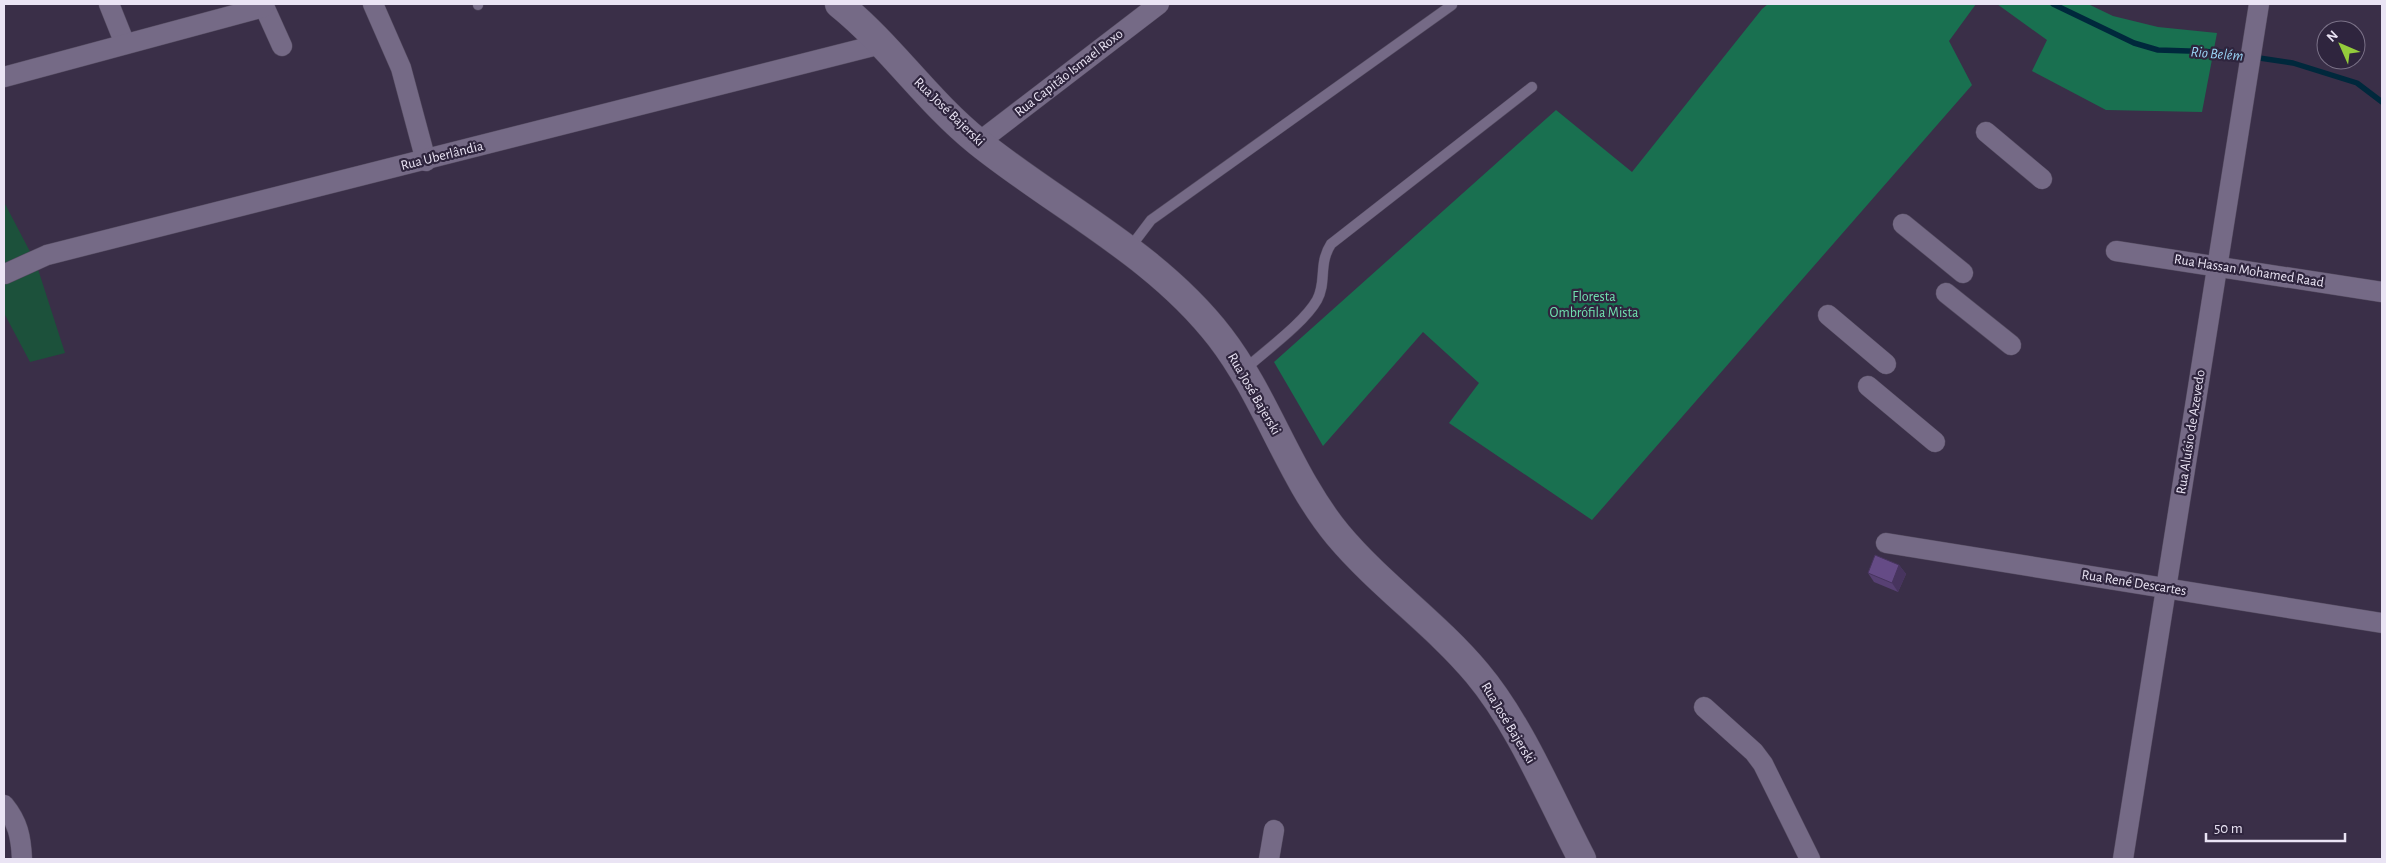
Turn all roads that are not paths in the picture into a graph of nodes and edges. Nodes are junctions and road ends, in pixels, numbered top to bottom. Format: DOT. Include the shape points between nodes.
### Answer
graph roads {
  1 [pos="109,4"];
  2 [pos="373,4"];
  3 [pos="839,4"];
  4 [pos="1159,4"];
  5 [pos="2259,4"];
  6 [pos="264,5"];
  7 [pos="1452,5"];
  8 [pos="126,44"];
  9 [pos="881,44"];
  10 [pos="282,46"];
  11 [pos="4,77"];
  12 [pos="1532,87"];
  13 [pos="1986,132"];
  14 [pos="979,142"];
  15 [pos="426,160"];
  16 [pos="2042,179"];
  17 [pos="1903,224"];
  18 [pos="1128,250"];
  19 [pos="2116,250"];
  20 [pos="2218,266"];
  21 [pos="1963,273"];
  22 [pos="5,274"];
  23 [pos="2382,292"];
  24 [pos="1946,293"];
  25 [pos="1828,315"];
  26 [pos="2011,345"];
  27 [pos="1886,364"];
  28 [pos="1243,370"];
  29 [pos="1868,386"];
  30 [pos="1935,442"];
  31 [pos="1886,543"];
  32 [pos="2166,588"];
  33 [pos="2382,623"];
  34 [pos="1704,708"];
  35 [pos="4,805"];
  36 [pos="1274,830"];
  37 [pos="22,859"];
  38 [pos="1269,859"];
  39 [pos="1582,859"];
  40 [pos="1810,859"];
  41 [pos="2123,859"];
  1 -- 8 [label="street"];
  2 -- 15 [label="street" via="401,68"];
  3 -- 9 [label="main road, Rua José Bajerski"];
  4 -- 14 [label="street, Rua Capitão Ismael Roxo"];
  5 -- 20 [label="street, Rua Aluísio de Azevedo"];
  6 -- 8 [label="street"];
  6 -- 10 [label="street"];
  7 -- 18 [label="lane" via="1151,220"];
  8 -- 11 [label="street"];
  9 -- 14 [label="main road, Rua José Bajerski" via="940,108"];
  9 -- 15 [label="street, Rua Uberlândia"];
  12 -- 28 [label="lane" via="1331,244 1323,262 1318,300 1293,327"];
  13 -- 16 [label="street"];
  14 -- 18 [label="main road, Rua José Bajerski"];
  15 -- 22 [label="street, Rua Uberlândia" via="46,255"];
  17 -- 21 [label="street"];
  18 -- 28 [label="main road, Rua José Bajerski" via="1178,291 1220,337"];
  19 -- 20 [label="street, Rua Hassan Mohamed Raad"];
  20 -- 23 [label="street, Rua Hassan Mohamed Raad"];
  20 -- 32 [label="street, Rua Aluísio de Azevedo"];
  24 -- 26 [label="street"];
  25 -- 27 [label="street"];
  28 -- 39 [label="main road, Rua José Bajerski" via="1323,516 1357,555 1458,651 1498,701"];
  29 -- 30 [label="street"];
  31 -- 32 [label="street, Rua René Descartes"];
  32 -- 33 [label="street, Rua René Descartes"];
  32 -- 41 [label="street, Rua Aluísio de Azevedo"];
  34 -- 40 [label="street" via="1754,752 1763,764"];
  35 -- 37 [label="street" via="14,818 21,837"];
  36 -- 38 [label="street"];
}
